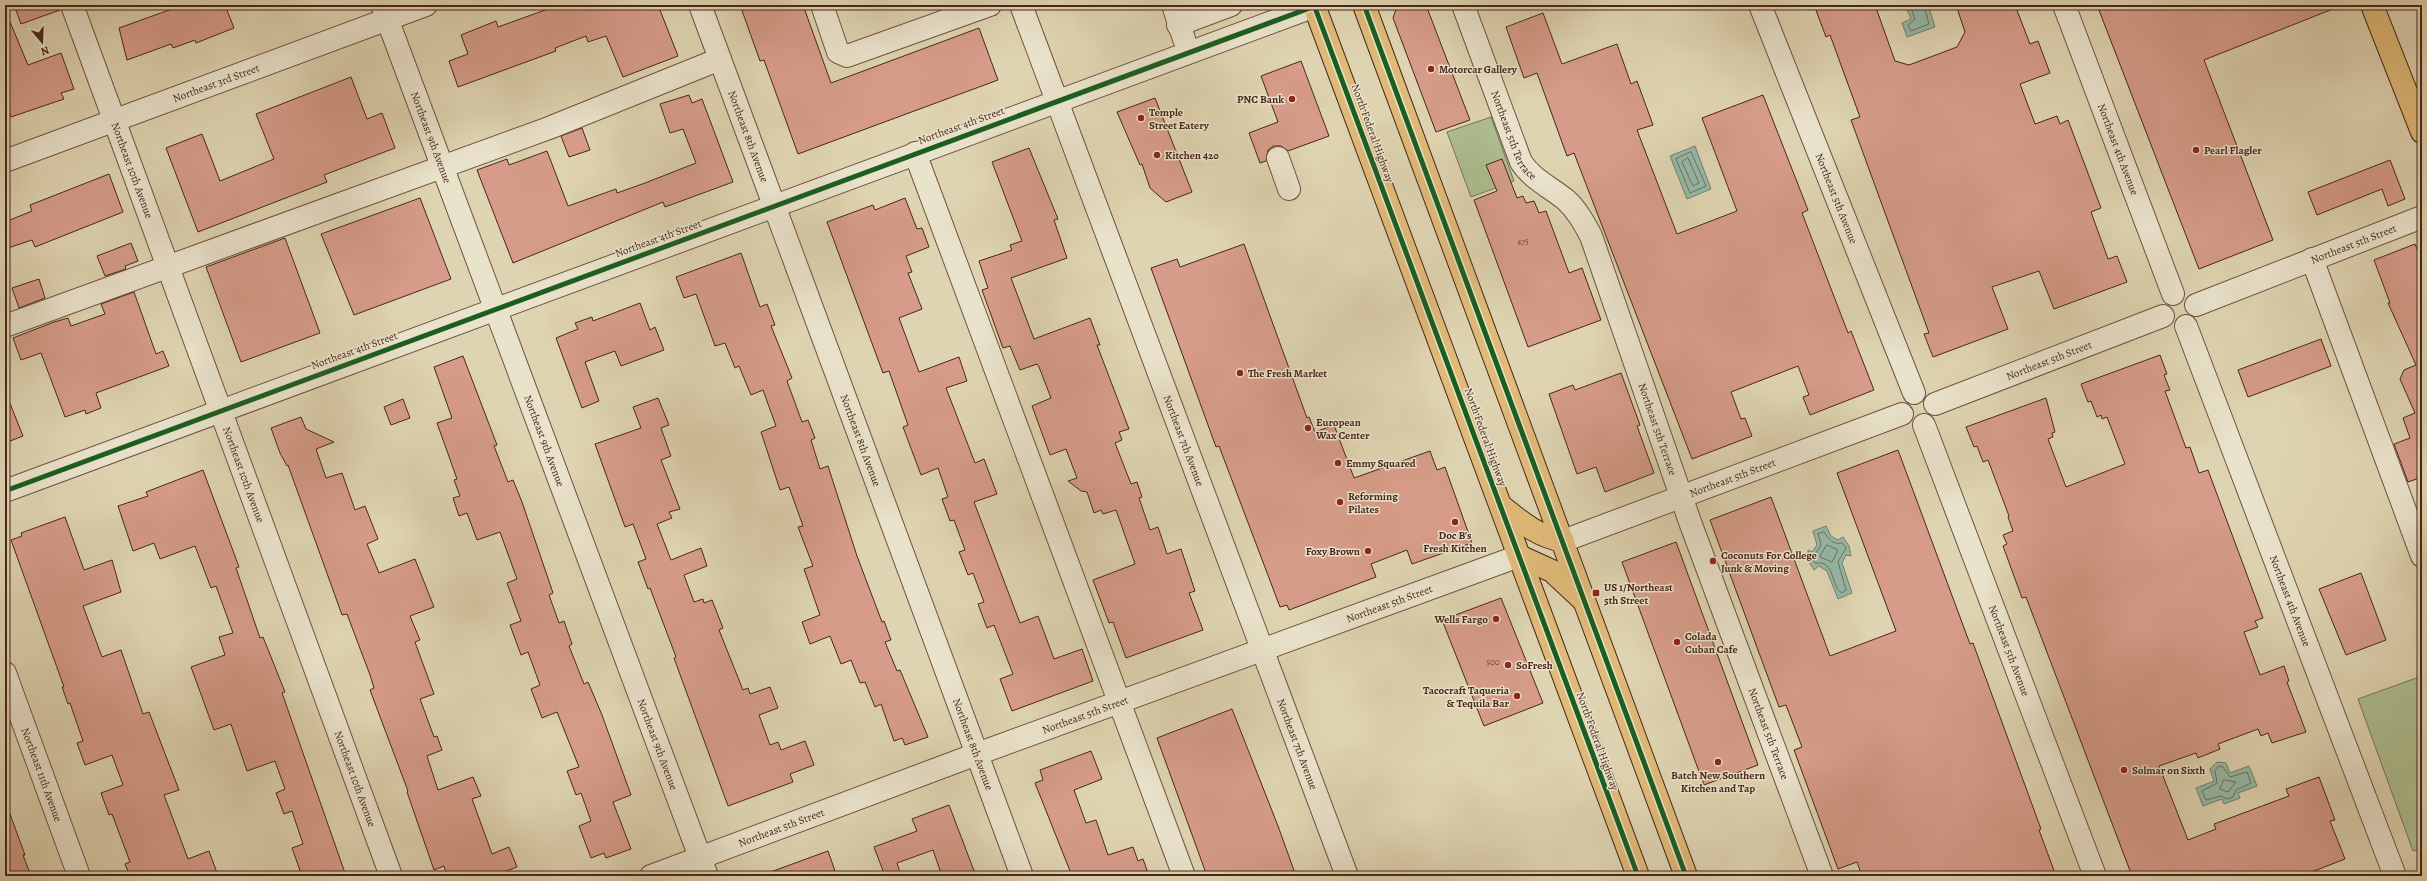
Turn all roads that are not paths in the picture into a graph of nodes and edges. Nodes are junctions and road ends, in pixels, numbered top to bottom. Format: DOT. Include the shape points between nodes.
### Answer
graph roads {
  1 [pos="72,5"];
  2 [pos="426,5"];
  3 [pos="700,5"];
  4 [pos="822,5"];
  5 [pos="990,5"];
  6 [pos="1021,5"];
  7 [pos="1315,5"];
  8 [pos="1364,5"];
  9 [pos="1463,5"];
  10 [pos="1760,5"];
  11 [pos="2064,5"];
  12 [pos="2372,5"];
  13 [pos="1219,8"];
  14 [pos="384,12"];
  15 [pos="1176,15"];
  16 [pos="1189,51"];
  17 [pos="720,60"];
  18 [pos="1057,101"];
  19 [pos="116,119"];
  20 [pos="2422,132"];
  21 [pos="915,153"];
  22 [pos="1278,158"];
  23 [pos="5,160"];
  24 [pos="442,167"];
  25 [pos="1289,189"];
  26 [pos="773,205"];
  27 [pos="2422,218"];
  28 [pos="2312,259"];
  29 [pos="169,266"];
  30 [pos="2173,294"];
  31 [pos="2196,305"];
  32 [pos="495,308"];
  33 [pos="2163,316"];
  34 [pos="5,326"];
  35 [pos="2186,326"];
  36 [pos="1914,393"];
  37 [pos="1935,404"];
  38 [pos="221,410"];
  39 [pos="1902,414"];
  40 [pos="1924,425"];
  41 [pos="5,491"];
  42 [pos="1682,497"];
  43 [pos="1500,505"];
  44 [pos="1563,541"];
  45 [pos="1520,556"];
  46 [pos="2422,556"];
  47 [pos="1585,602"];
  48 [pos="1262,651"];
  49 [pos="5,674"];
  50 [pos="1120,703"];
  51 [pos="978,754"];
  52 [pos="704,867"];
  53 [pos="79,876"];
  54 [pos="391,876"];
  55 [pos="651,876"];
  56 [pos="1022,876"];
  57 [pos="1184,876"];
  58 [pos="1347,876"];
  59 [pos="1638,876"];
  60 [pos="1686,876"];
  61 [pos="1822,876"];
  62 [pos="2095,876"];
  63 [pos="2395,876"];
  1 -- 19 [label="street, Northeast 10th Avenue"];
  2 -- 14 [label="street, Northeast 3rd Street"];
  3 -- 17 [label="street, Northeast 8th Avenue"];
  4 -- 5 [label="street" via="838,52 847,56"];
  6 -- 18 [label="street, Northeast 7th Avenue"];
  7 -- 16 [label="street, Northeast 4th Street"];
  7 -- 43 [label="main road, North Federal Highway"];
  8 -- 44 [label="main road"];
  9 -- 42 [label="street, Northeast 5th Terrace" via="1521,162 1529,174 1567,201 1580,216 1591,236"];
  10 -- 36 [label="street, Northeast 5th Avenue"];
  11 -- 30 [label="street, Northeast 4th Avenue"];
  12 -- 20 [label="main road"];
  13 -- 15 [label="street"];
  14 -- 19 [label="street, Northeast 3rd Street"];
  14 -- 24 [label="street, Northeast 9th Avenue"];
  15 -- 16 [label="street"];
  16 -- 18 [label="street, Northeast 4th Street"];
  17 -- 24 [label="street" via="549,128"];
  17 -- 26 [label="street, Northeast 8th Avenue"];
  18 -- 21 [label="street, Northeast 4th Street"];
  18 -- 48 [label="street, Northeast 7th Avenue"];
  19 -- 23 [label="street, Northeast 3rd Street"];
  19 -- 29 [label="street, Northeast 10th Avenue"];
  21 -- 26 [label="street, Northeast 4th Street"];
  21 -- 50 [label="street"];
  22 -- 25 [label="street"];
  24 -- 29 [label="street"];
  24 -- 32 [label="street, Northeast 9th Avenue"];
  26 -- 32 [label="street, Northeast 4th Street"];
  26 -- 51 [label="street, Northeast 8th Avenue"];
  27 -- 28 [label="street, Northeast 5th Street"];
  28 -- 31 [label="street, Northeast 5th Street"];
  28 -- 46 [label="street"];
  29 -- 34 [label="street"];
  29 -- 38 [label="street, Northeast 10th Avenue"];
  30 -- 31 [label="street" via="2189,296"];
  30 -- 33 [label="street" via="2163,303"];
  31 -- 35 [label="street" via="2195,317"];
  32 -- 38 [label="street, Northeast 4th Street"];
  32 -- 52 [label="street, Northeast 9th Avenue"];
  33 -- 35 [label="street" via="2172,326"];
  33 -- 37 [label="street, Northeast 5th Street"];
  35 -- 63 [label="street, Northeast 4th Avenue"];
  36 -- 37 [label="street" via="1928,394"];
  36 -- 39 [label="street" via="1902,402"];
  37 -- 40 [label="street" via="1934,416"];
  38 -- 41 [label="street, Northeast 4th Street"];
  38 -- 54 [label="street, Northeast 10th Avenue"];
  39 -- 40 [label="street" via="1911,425"];
  39 -- 42 [label="street, Northeast 5th Street"];
  40 -- 62 [label="street, Northeast 5th Avenue"];
  42 -- 44 [label="street, Northeast 5th Street"];
  42 -- 61 [label="street, Northeast 5th Terrace"];
  43 -- 44 [label="main road" via="1530,530 1546,538"];
  43 -- 45 [label="main road, North Federal Highway"];
  44 -- 47 [label="main road"];
  45 -- 47 [label="main road" via="1552,571"];
  45 -- 48 [label="street, Northeast 5th Street"];
  45 -- 59 [label="main road, North Federal Highway"];
  47 -- 60 [label="main road"];
  48 -- 50 [label="street, Northeast 5th Street"];
  48 -- 58 [label="street, Northeast 7th Avenue"];
  49 -- 53 [label="street, Northeast 11th Avenue"];
  50 -- 51 [label="street, Northeast 5th Street"];
  50 -- 57 [label="street"];
  51 -- 52 [label="street, Northeast 5th Street"];
  51 -- 56 [label="street, Northeast 8th Avenue"];
  52 -- 55 [label="street, Northeast 5th Street"];
}
